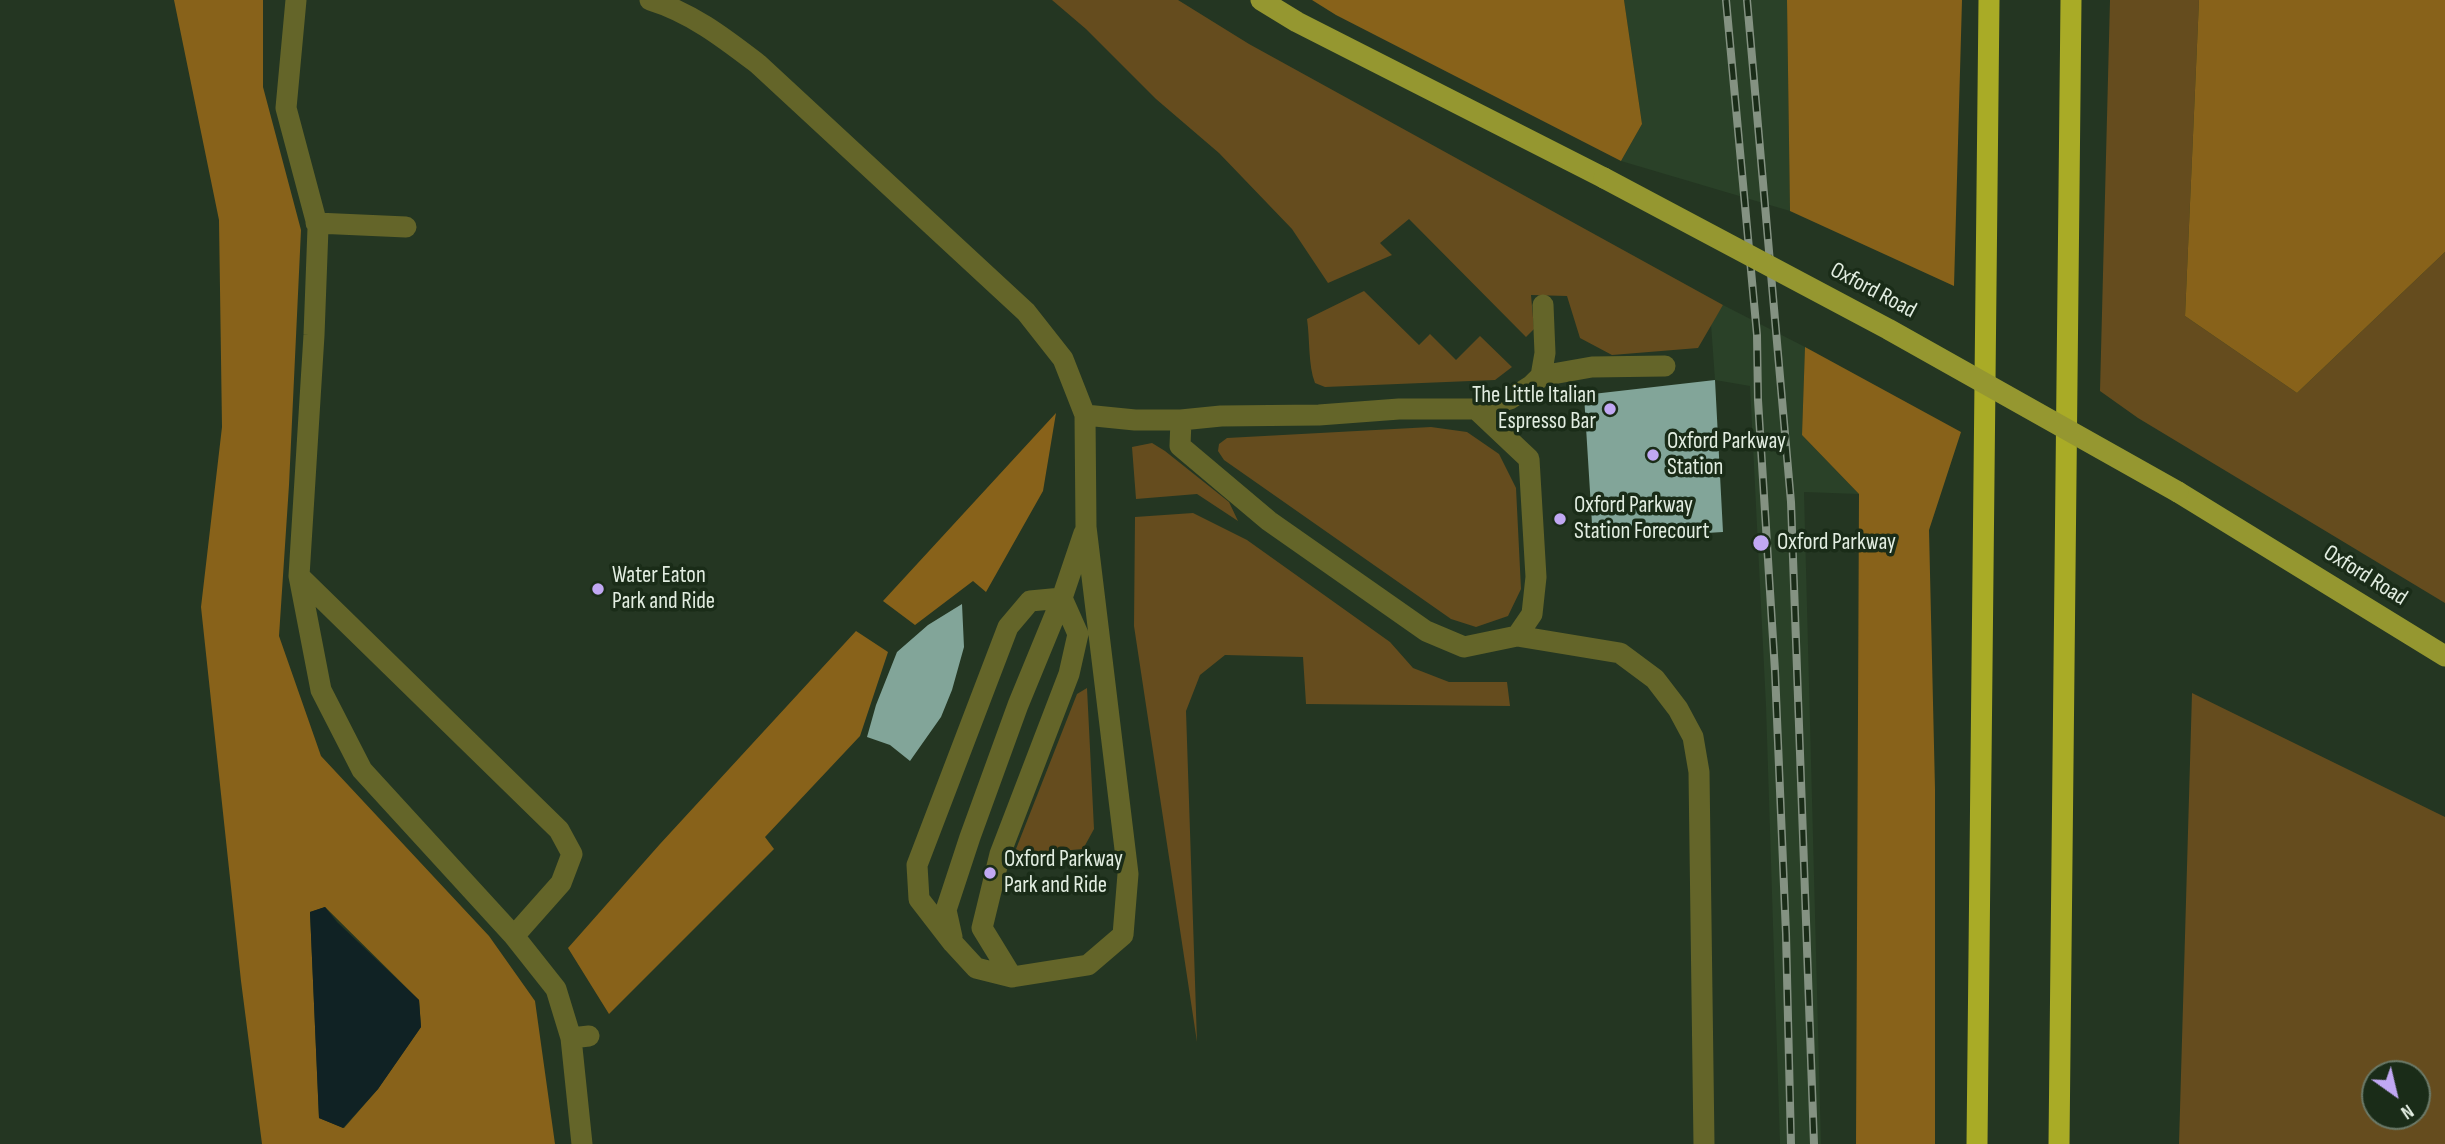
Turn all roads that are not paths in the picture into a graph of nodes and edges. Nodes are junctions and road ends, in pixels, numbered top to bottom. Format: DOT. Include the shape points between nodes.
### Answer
graph roads {
  1 [pos="296,0"];
  2 [pos="650,0"];
  3 [pos="1261,0"];
  4 [pos="1989,0"];
  5 [pos="2071,0"];
  6 [pos="316,223"];
  7 [pos="407,227"];
  8 [pos="1543,305"];
  9 [pos="1665,366"];
  10 [pos="1541,376"];
  11 [pos="1476,408"];
  12 [pos="1085,415"];
  13 [pos="1181,420"];
  14 [pos="1086,527"];
  15 [pos="299,576"];
  16 [pos="1062,598"];
  17 [pos="1517,636"];
  18 [pos="2445,656"];
  19 [pos="514,936"];
  20 [pos="953,943"];
  21 [pos="1012,977"];
  22 [pos="582,1144"];
  23 [pos="1704,1144"];
  24 [pos="1977,1144"];
  25 [pos="2059,1144"];
  1 -- 6 [label="lane" via="286,108"];
  2 -- 12 [label="lane" via="711,27 758,64 1026,312 1063,359"];
  3 -- 18 [label="main road, Oxford Road, bridge" via="1888,329 2178,492"];
  4 -- 24 [label="highway"];
  5 -- 25 [label="highway"];
  6 -- 7 [label="lane"];
  6 -- 15 [label="lane"];
  8 -- 10 [label="lane"];
  9 -- 10 [label="lane" via="1592,367"];
  10 -- 11 [label="lane" via="1510,399"];
  11 -- 13 [label="lane"];
  11 -- 17 [label="lane" via="1529,459 1536,577 1532,614"];
  12 -- 13 [label="lane"];
  12 -- 14 [label="lane"];
  13 -- 17 [label="lane" via="1180,446 1269,521 1426,631 1464,647"];
  14 -- 16 [label="lane"];
  14 -- 21 [label="lane" via="1128,874 1123,935 1088,965"];
  15 -- 19 [label="lane" via="321,690 362,770"];
  15 -- 19 [label="lane" via="559,830 572,854 561,883"];
  16 -- 20 [label="lane" via="1018,705 946,910"];
  16 -- 20 [label="lane" via="1030,601 1008,628 918,865 919,899"];
  16 -- 21 [label="lane" via="1078,634 1069,674 1000,854 982,928"];
  17 -- 23 [label="lane" via="1620,653 1655,679 1693,737 1699,772"];
  19 -- 22 [label="lane" via="555,989 580,1037"];
  20 -- 21 [label="lane" via="976,968"];
}
